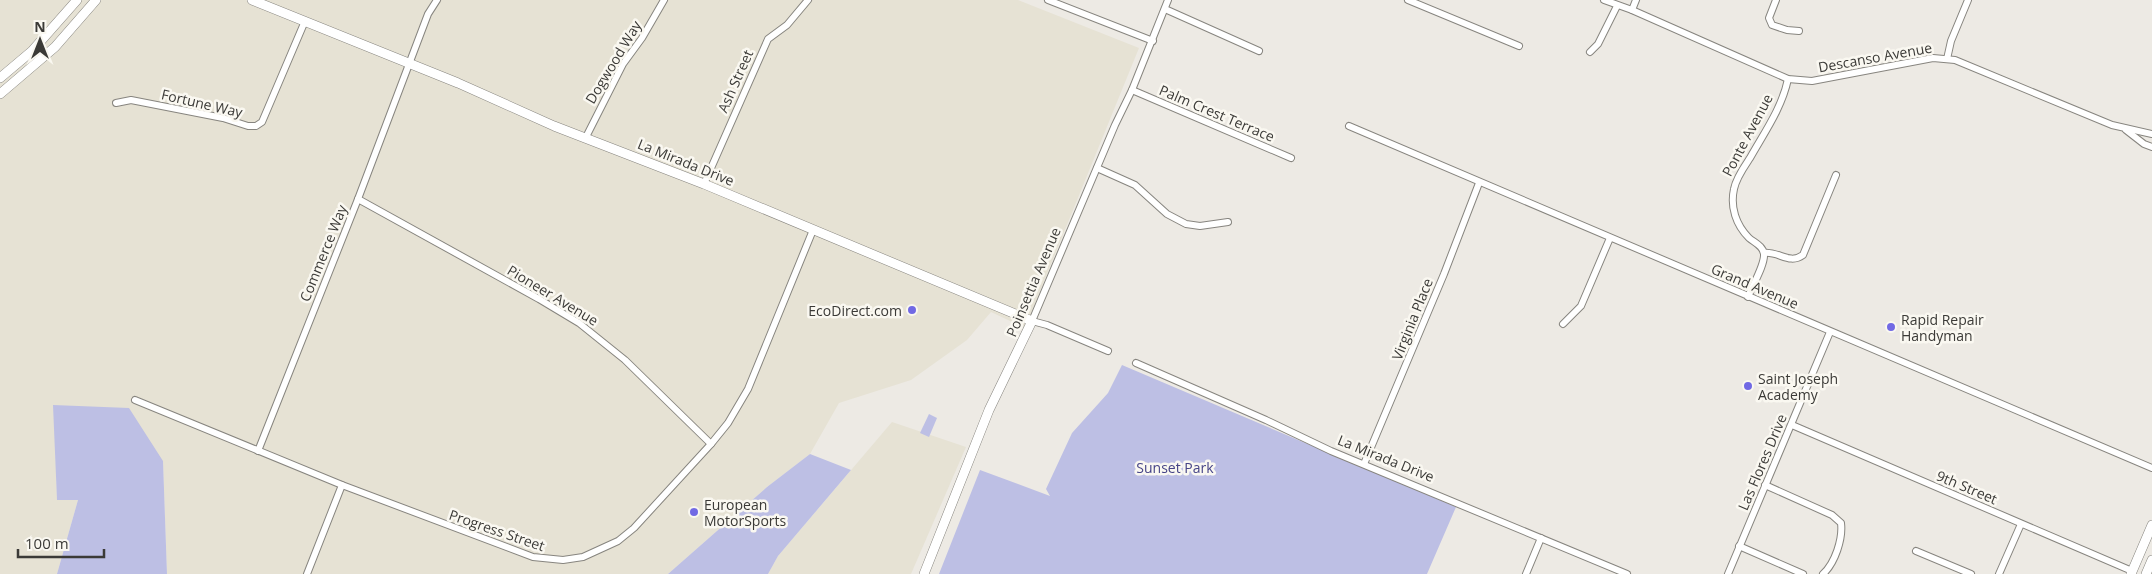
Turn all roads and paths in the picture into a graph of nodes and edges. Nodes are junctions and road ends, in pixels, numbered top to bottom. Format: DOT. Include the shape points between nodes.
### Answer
graph roads {
  1 [pos="77,0"];
  2 [pos="96,0"];
  3 [pos="252,0"];
  4 [pos="437,0"];
  5 [pos="664,0"];
  6 [pos="808,0"];
  7 [pos="1048,0"];
  8 [pos="1168,0"];
  9 [pos="1408,0"];
  10 [pos="1604,0"];
  11 [pos="1636,0"];
  12 [pos="1776,0"];
  13 [pos="1968,0"];
  14 [pos="1617,6"];
  15 [pos="1165,9"];
  16 [pos="1632,10"];
  17 [pos="305,21"];
  18 [pos="1798,31"];
  19 [pos="1153,40"];
  20 [pos="1519,46"];
  21 [pos="1259,51"];
  22 [pos="1590,52"];
  23 [pos="1948,59"];
  24 [pos="410,63"];
  25 [pos="0,78"];
  26 [pos="1788,79"];
  27 [pos="1132,90"];
  28 [pos="0,94"];
  29 [pos="116,103"];
  30 [pos="1349,126"];
  31 [pos="2126,129"];
  32 [pos="2152,134"];
  33 [pos="586,137"];
  34 [pos="2152,147"];
  35 [pos="1291,158"];
  36 [pos="1097,168"];
  37 [pos="1836,175"];
  38 [pos="1479,183"];
  39 [pos="704,184"];
  40 [pos="358,199"];
  41 [pos="1228,222"];
  42 [pos="813,230"];
  43 [pos="1610,238"];
  44 [pos="1764,253"];
  45 [pos="1748,297"];
  46 [pos="1032,320"];
  47 [pos="1563,324"];
  48 [pos="1830,332"];
  49 [pos="1108,351"];
  50 [pos="1136,363"];
  51 [pos="136,400"];
  52 [pos="1792,425"];
  53 [pos="712,444"];
  54 [pos="258,451"];
  55 [pos="1364,464"];
  56 [pos="2152,468"];
  57 [pos="342,485"];
  58 [pos="1765,485"];
  59 [pos="2021,524"];
  60 [pos="2152,525"];
  61 [pos="1541,538"];
  62 [pos="1739,546"];
  63 [pos="1916,551"];
  64 [pos="2152,560"];
  65 [pos="2132,573"];
  66 [pos="307,574"];
  67 [pos="924,574"];
  68 [pos="1526,574"];
  69 [pos="1628,574"];
  70 [pos="1728,574"];
  71 [pos="1803,574"];
  72 [pos="1822,574"];
  73 [pos="1971,574"];
  74 [pos="1999,574"];
  75 [pos="2146,574"];
  1 -- 25 [label="main road" via="32,51"];
  2 -- 28 [label="main road" via="55,47"];
  3 -- 17 [label="main road, La Mirada Drive"];
  4 -- 24 [label="street, Commerce Way" via="428,14"];
  5 -- 33 [label="street, Dogwood Way" via="623,64"];
  6 -- 39 [label="street, Ash Street" via="787,25 768,39"];
  7 -- 19 [label="street"];
  8 -- 15 [label="street, Poinsettia Avenue"];
  9 -- 20 [label="street"];
  10 -- 14 [label="street, Descanso Avenue"];
  11 -- 16 [label="street"];
  12 -- 18 [label="street" via="1769,18 1772,25"];
  13 -- 23 [label="street"];
  14 -- 16 [label="street, Descanso Avenue"];
  14 -- 22 [label="street" via="1598,44"];
  15 -- 19 [label="street, Poinsettia Avenue"];
  15 -- 21 [label="street"];
  16 -- 26 [label="street, Descanso Avenue"];
  17 -- 24 [label="main road, La Mirada Drive"];
  17 -- 29 [label="street, Fortune Way" via="262,122 256,126 131,100"];
  19 -- 27 [label="street, Poinsettia Avenue"];
  23 -- 26 [label="street, Descanso Avenue" via="1933,58 1812,81"];
  23 -- 31 [label="street, Descanso Avenue" via="1968,64"];
  24 -- 33 [label="main road, La Mirada Drive"];
  24 -- 40 [label="street, Commerce Way"];
  26 -- 44 [label="street, Ponte Avenue" via="1772,120 1734,187 1733,204 1739,226 1762,247"];
  27 -- 35 [label="street, Palm Crest Terrace"];
  27 -- 36 [label="street, Poinsettia Avenue"];
  30 -- 38 [label="street, Grand Avenue"];
  31 -- 32 [label="street, Descanso Avenue"];
  31 -- 34 [label="street"];
  33 -- 39 [label="main road, La Mirada Drive"];
  36 -- 41 [label="street" via="1135,185 1167,214 1186,224 1200,226"];
  36 -- 46 [label="street, Poinsettia Avenue"];
  37 -- 44 [label="street" via="1805,252 1790,260"];
  38 -- 43 [label="street, Grand Avenue"];
  38 -- 55 [label="street, Virginia Place"];
  39 -- 42 [label="main road, La Mirada Drive"];
  40 -- 53 [label="street, Pioneer Avenue" via="579,323 625,360"];
  40 -- 54 [label="street, Commerce Way"];
  42 -- 46 [label="main road, La Mirada Drive"];
  42 -- 53 [label="street, Progress Street" via="748,390"];
  43 -- 45 [label="street, Grand Avenue"];
  43 -- 47 [label="street" via="1581,306"];
  44 -- 45 [label="street"];
  45 -- 48 [label="street, Grand Avenue"];
  46 -- 49 [label="street, La Mirada Drive"];
  46 -- 67 [label="main road, Poinsettia Avenue" via="989,410"];
  48 -- 52 [label="street, Las Flores Drive"];
  48 -- 56 [label="street, Grand Avenue"];
  50 -- 55 [label="street, La Mirada Drive"];
  51 -- 54 [label="street, Progress Street"];
  52 -- 58 [label="street, Las Flores Drive"];
  52 -- 59 [label="street, 9th Street"];
  53 -- 57 [label="street, Progress Street" via="644,518 618,541 583,557 563,560 533,558"];
  54 -- 57 [label="street, Progress Street"];
  55 -- 61 [label="street, La Mirada Drive"];
  57 -- 66 [label="street"];
  58 -- 62 [label="street, Las Flores Drive"];
  58 -- 72 [label="street" via="1832,515 1841,523 1842,533 1837,548"];
  59 -- 65 [label="street, 9th Street"];
  59 -- 74 [label="street"];
  60 -- 65 [label="main road"];
  61 -- 68 [label="street"];
  61 -- 69 [label="street, La Mirada Drive"];
  62 -- 70 [label="street, Las Flores Drive"];
  62 -- 71 [label="street"];
  63 -- 73 [label="street"];
  64 -- 75 [label="main road"];
}
